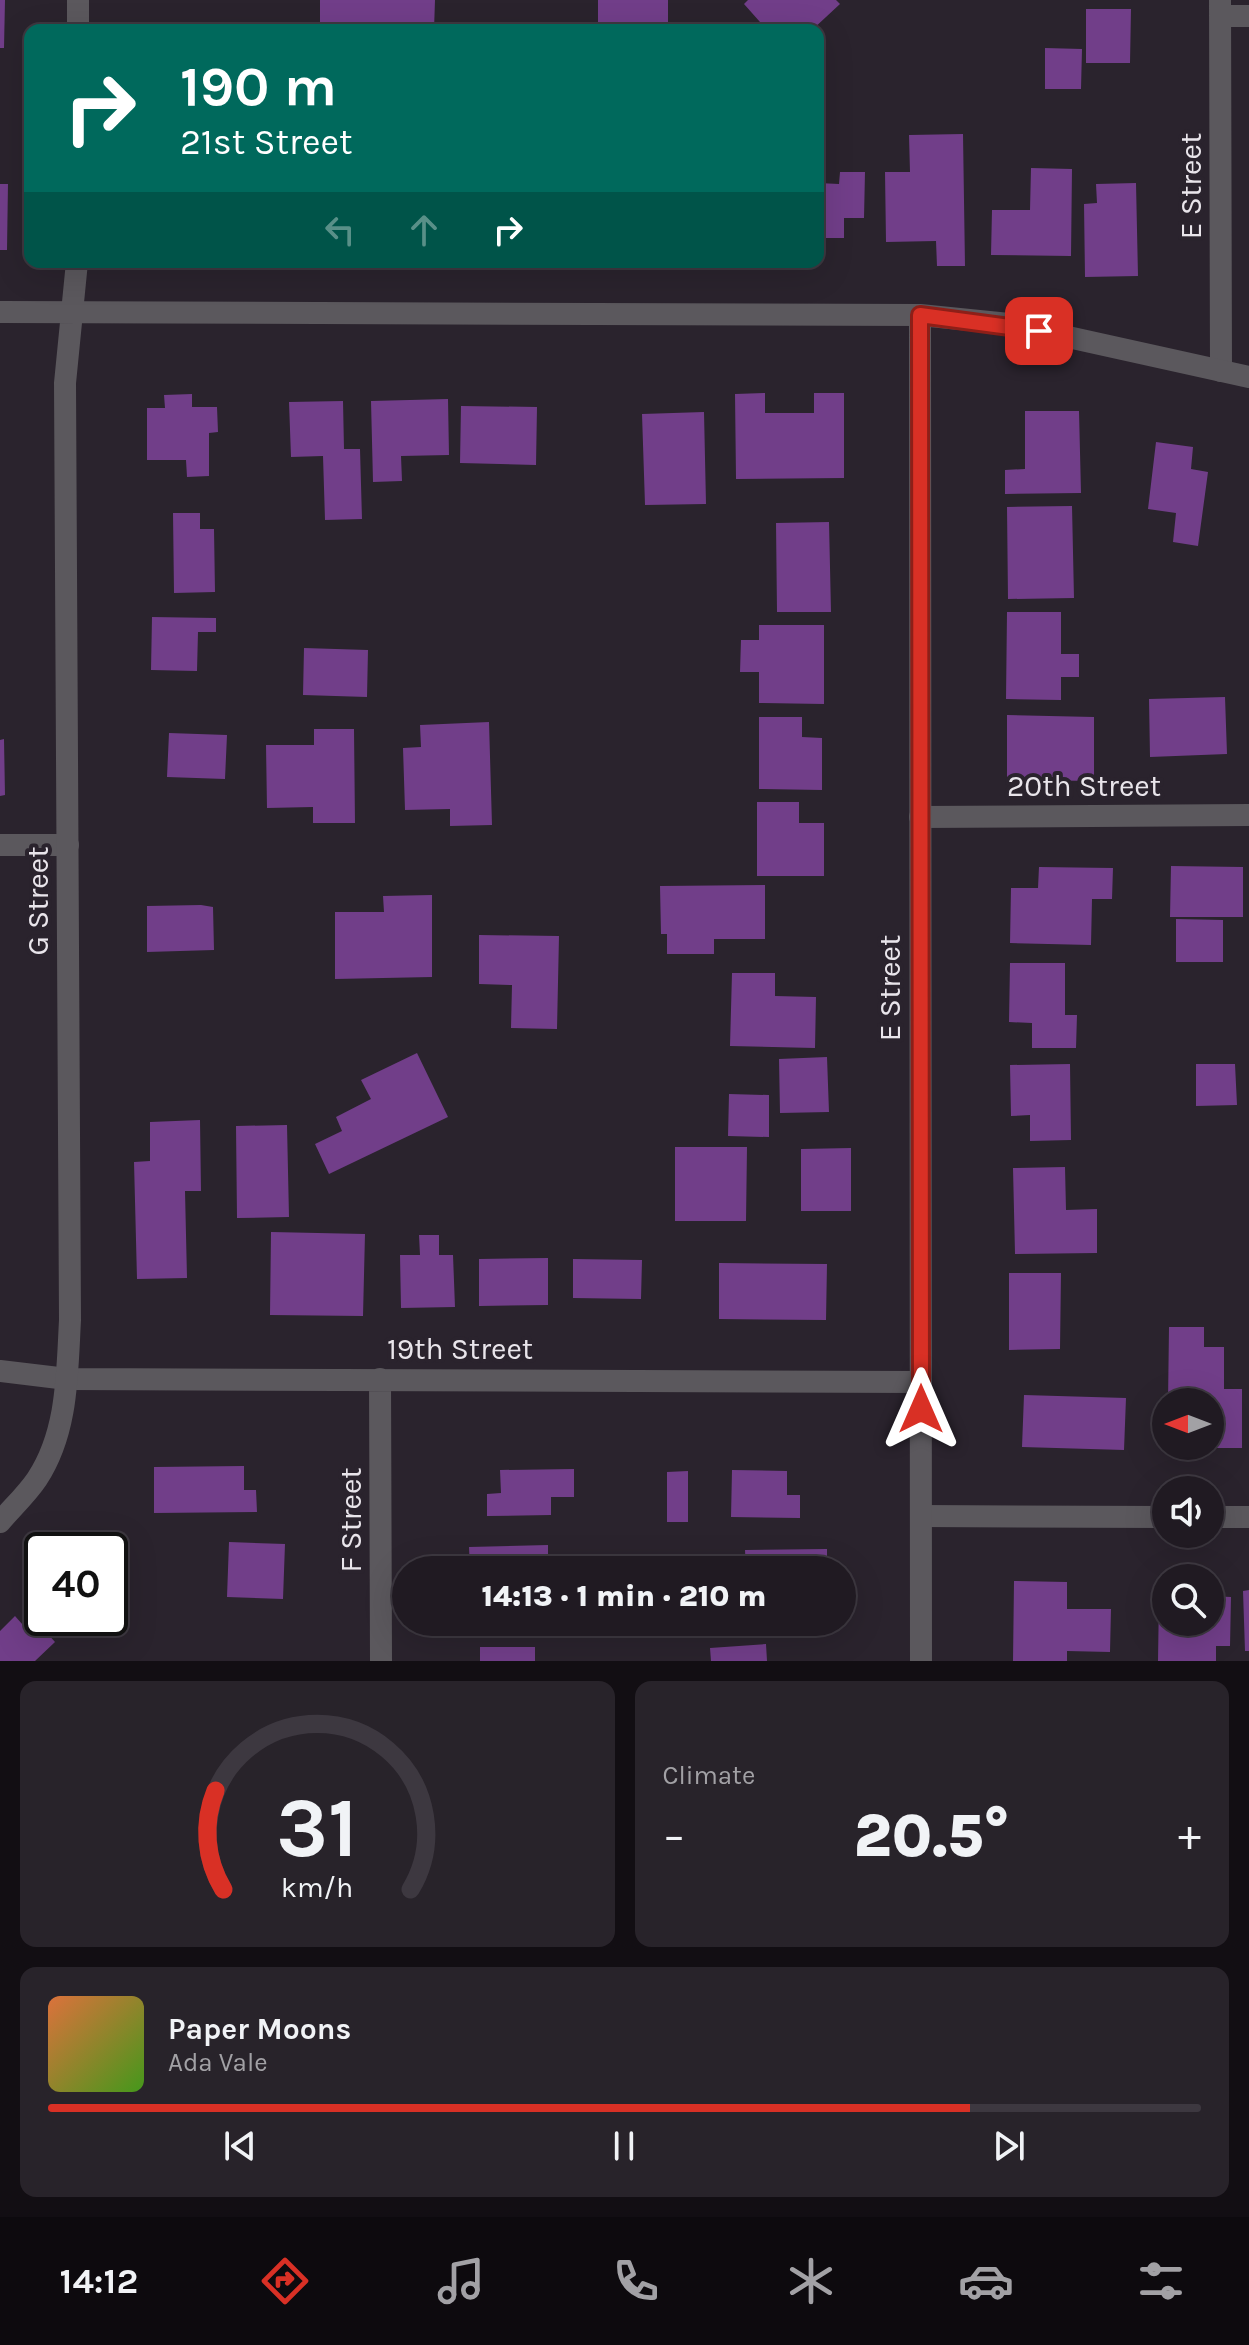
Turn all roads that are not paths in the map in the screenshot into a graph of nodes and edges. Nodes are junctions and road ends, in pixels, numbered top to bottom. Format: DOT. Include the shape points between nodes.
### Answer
graph roads {
  1 [pos="78,0"];
  2 [pos="1220,8"];
  3 [pos="1249,16"];
  4 [pos="78,24"];
  5 [pos="76,268"];
  6 [pos="0,312"];
  7 [pos="71,313"];
  8 [pos="920,315"];
  9 [pos="1221,371"];
  10 [pos="1249,377"];
  11 [pos="1249,815"];
  12 [pos="920,817"];
  13 [pos="0,845"];
  14 [pos="68,845"];
  15 [pos="0,1371"];
  16 [pos="67,1379"];
  17 [pos="380,1379"];
  18 [pos="921,1382"];
  19 [pos="921,1516"];
  20 [pos="1152,1517"];
  21 [pos="1224,1517"];
  22 [pos="1249,1517"];
  23 [pos="0,1522"];
  24 [pos="381,1661"];
  25 [pos="921,1661"];
  1 -- 4 [label="street"];
  2 -- 3 [label="street"];
  2 -- 9 [label="street, E Street"];
  5 -- 7 [label="street, G Street"];
  6 -- 7 [label="street"];
  7 -- 8 [label="street"];
  7 -- 14 [label="street, G Street" via="65,383"];
  8 -- 9 [label="street" via="1009,324"];
  8 -- 12 [label="street, E Street"];
  9 -- 10 [label="street"];
  11 -- 12 [label="street, 20th Street"];
  12 -- 18 [label="street, E Street"];
  13 -- 14 [label="street"];
  14 -- 16 [label="street, G Street"];
  15 -- 16 [label="street, 19th Street"];
  16 -- 17 [label="street, 19th Street"];
  16 -- 23 [label="street, G Street" via="62,1422 38,1478"];
  17 -- 18 [label="street, 19th Street"];
  17 -- 24 [label="street, F Street"];
  18 -- 19 [label="street, E Street"];
  19 -- 20 [label="street"];
  19 -- 25 [label="street, E Street"];
  21 -- 22 [label="street"];
}
